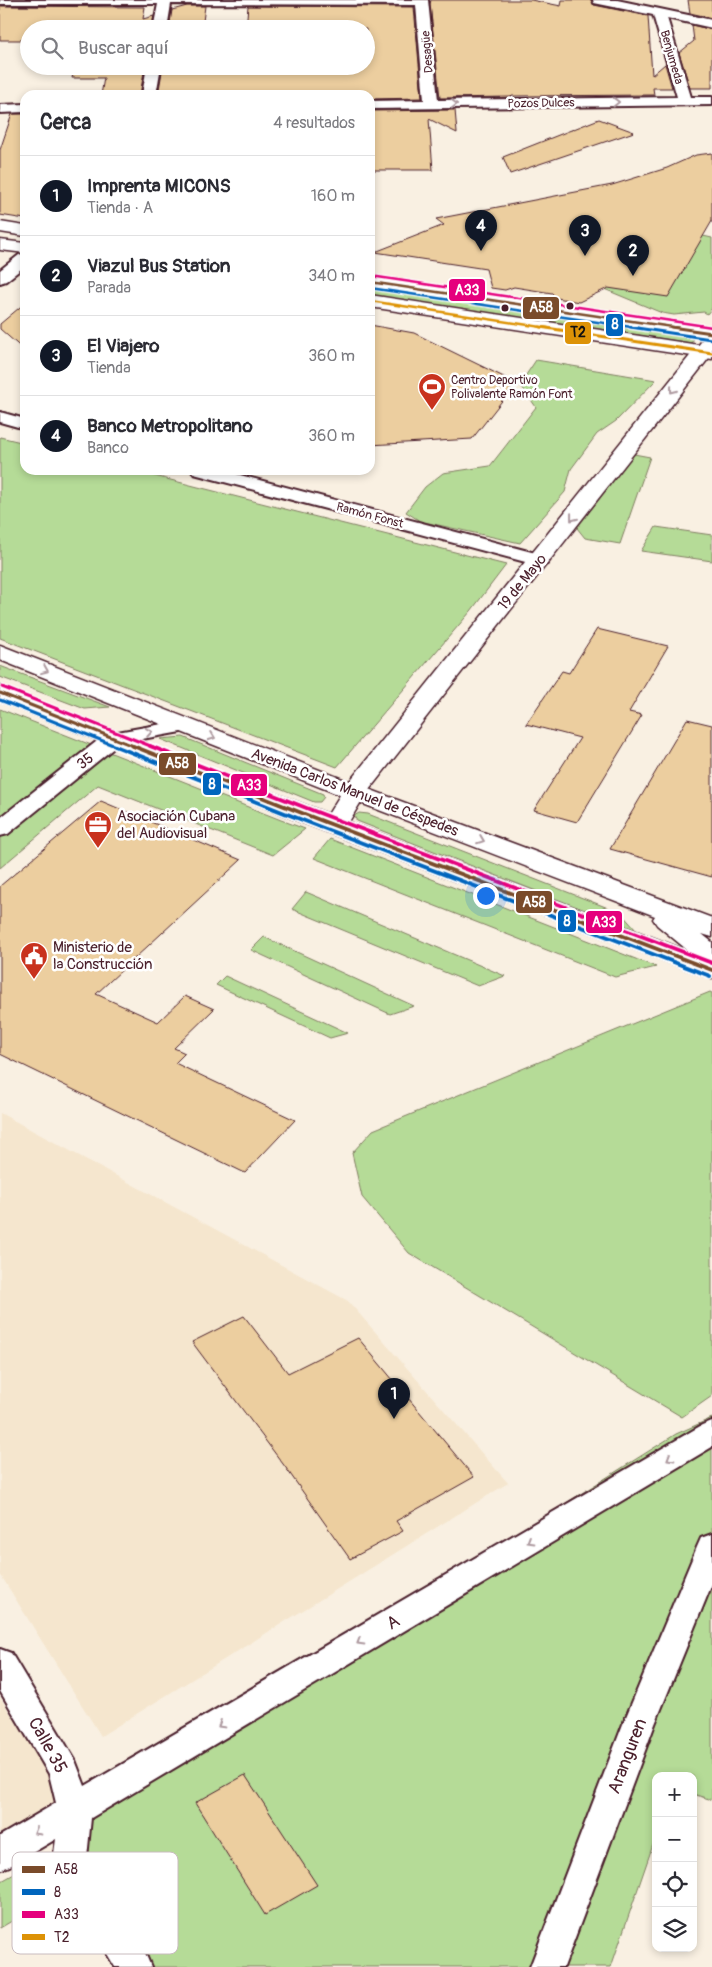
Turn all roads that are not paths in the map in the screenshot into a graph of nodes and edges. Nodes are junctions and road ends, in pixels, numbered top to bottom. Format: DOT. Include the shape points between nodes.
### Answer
graph roads {
  1 [pos="0,0"];
  2 [pos="165,0"];
  3 [pos="422,0"];
  4 [pos="599,0"];
  5 [pos="659,12"];
  6 [pos="162,20"];
  7 [pos="712,24"];
  8 [pos="152,75"];
  9 [pos="150,90"];
  10 [pos="685,101"];
  11 [pos="712,101"];
  12 [pos="431,104"];
  13 [pos="375,105"];
  14 [pos="20,108"];
  15 [pos="0,109"];
  16 [pos="0,227"];
  17 [pos="20,230"];
  18 [pos="0,245"];
  19 [pos="20,247"];
  20 [pos="20,262"];
  21 [pos="0,278"];
  22 [pos="375,283"];
  23 [pos="375,302"];
  24 [pos="710,345"];
  25 [pos="0,417"];
  26 [pos="20,423"];
  27 [pos="219,475"];
  28 [pos="540,560"];
  29 [pos="0,652"];
  30 [pos="0,694"];
  31 [pos="185,726"];
  32 [pos="113,738"];
  33 [pos="354,792"];
  34 [pos="335,824"];
  35 [pos="0,829"];
  36 [pos="648,904"];
  37 [pos="712,928"];
  38 [pos="712,956"];
  39 [pos="712,970"];
  40 [pos="712,1433"];
  41 [pos="712,1546"];
  42 [pos="0,1663"];
  43 [pos="75,1811"];
  44 [pos="71,1852"];
  45 [pos="0,1854"];
  46 [pos="126,1954"];
  47 [pos="134,1967"];
  48 [pos="547,1967"];
  1 -- 2 [label="street"];
  2 -- 3 [label="street"];
  2 -- 6 [label="street"];
  3 -- 12 [label="street, Desagüe"];
  4 -- 5 [label="street"];
  5 -- 7 [label="street"];
  5 -- 10 [label="street, Benjumeda"];
  8 -- 9 [label="street"];
  10 -- 11 [label="street, Pozos Dulces"];
  12 -- 10 [label="street, Pozos Dulces, one-way"];
  12 -- 13 [label="street, Pozos Dulces"];
  14 -- 15 [label="street"];
  16 -- 17 [label="main road"];
  18 -- 19 [label="main road"];
  20 -- 21 [label="street"];
  22 -- 24 [label="main road"];
  23 -- 24 [label="main road"];
  24 -- 28 [label="main road, 19 de Mayo, one-way"];
  25 -- 26 [label="street"];
  27 -- 28 [label="street, Ramón Fonst"];
  28 -- 33 [label="main road, 19 de Mayo"];
  29 -- 31 [label="main road, Avenida Carlos Manuel de Céspedes, one-way"];
  30 -- 32 [label="main road"];
  32 -- 31 [label="street, 35, one-way"];
  31 -- 33 [label="main road, Avenida Carlos Manuel de Céspedes, one-way"];
  32 -- 34 [label="main road"];
  32 -- 35 [label="street, 35"];
  33 -- 34 [label="main road, 19 de Mayo"];
  33 -- 36 [label="main road, Avenida Carlos Manuel de Céspedes, one-way"];
  34 -- 39 [label="main road"];
  36 -- 37 [label="main road, Avenida Carlos Manuel de Céspedes"];
  36 -- 38 [label="main road"];
  40 -- 43 [label="street, A, one-way"];
  41 -- 48 [label="street, Aranguren" via="639,1724"];
  42 -- 43 [label="street, Calle 35" via="64,1770"];
  43 -- 44 [label="street, Calle 35"];
  43 -- 45 [label="street, A, one-way"];
  46 -- 47 [label="street, Calle 35"];
}
